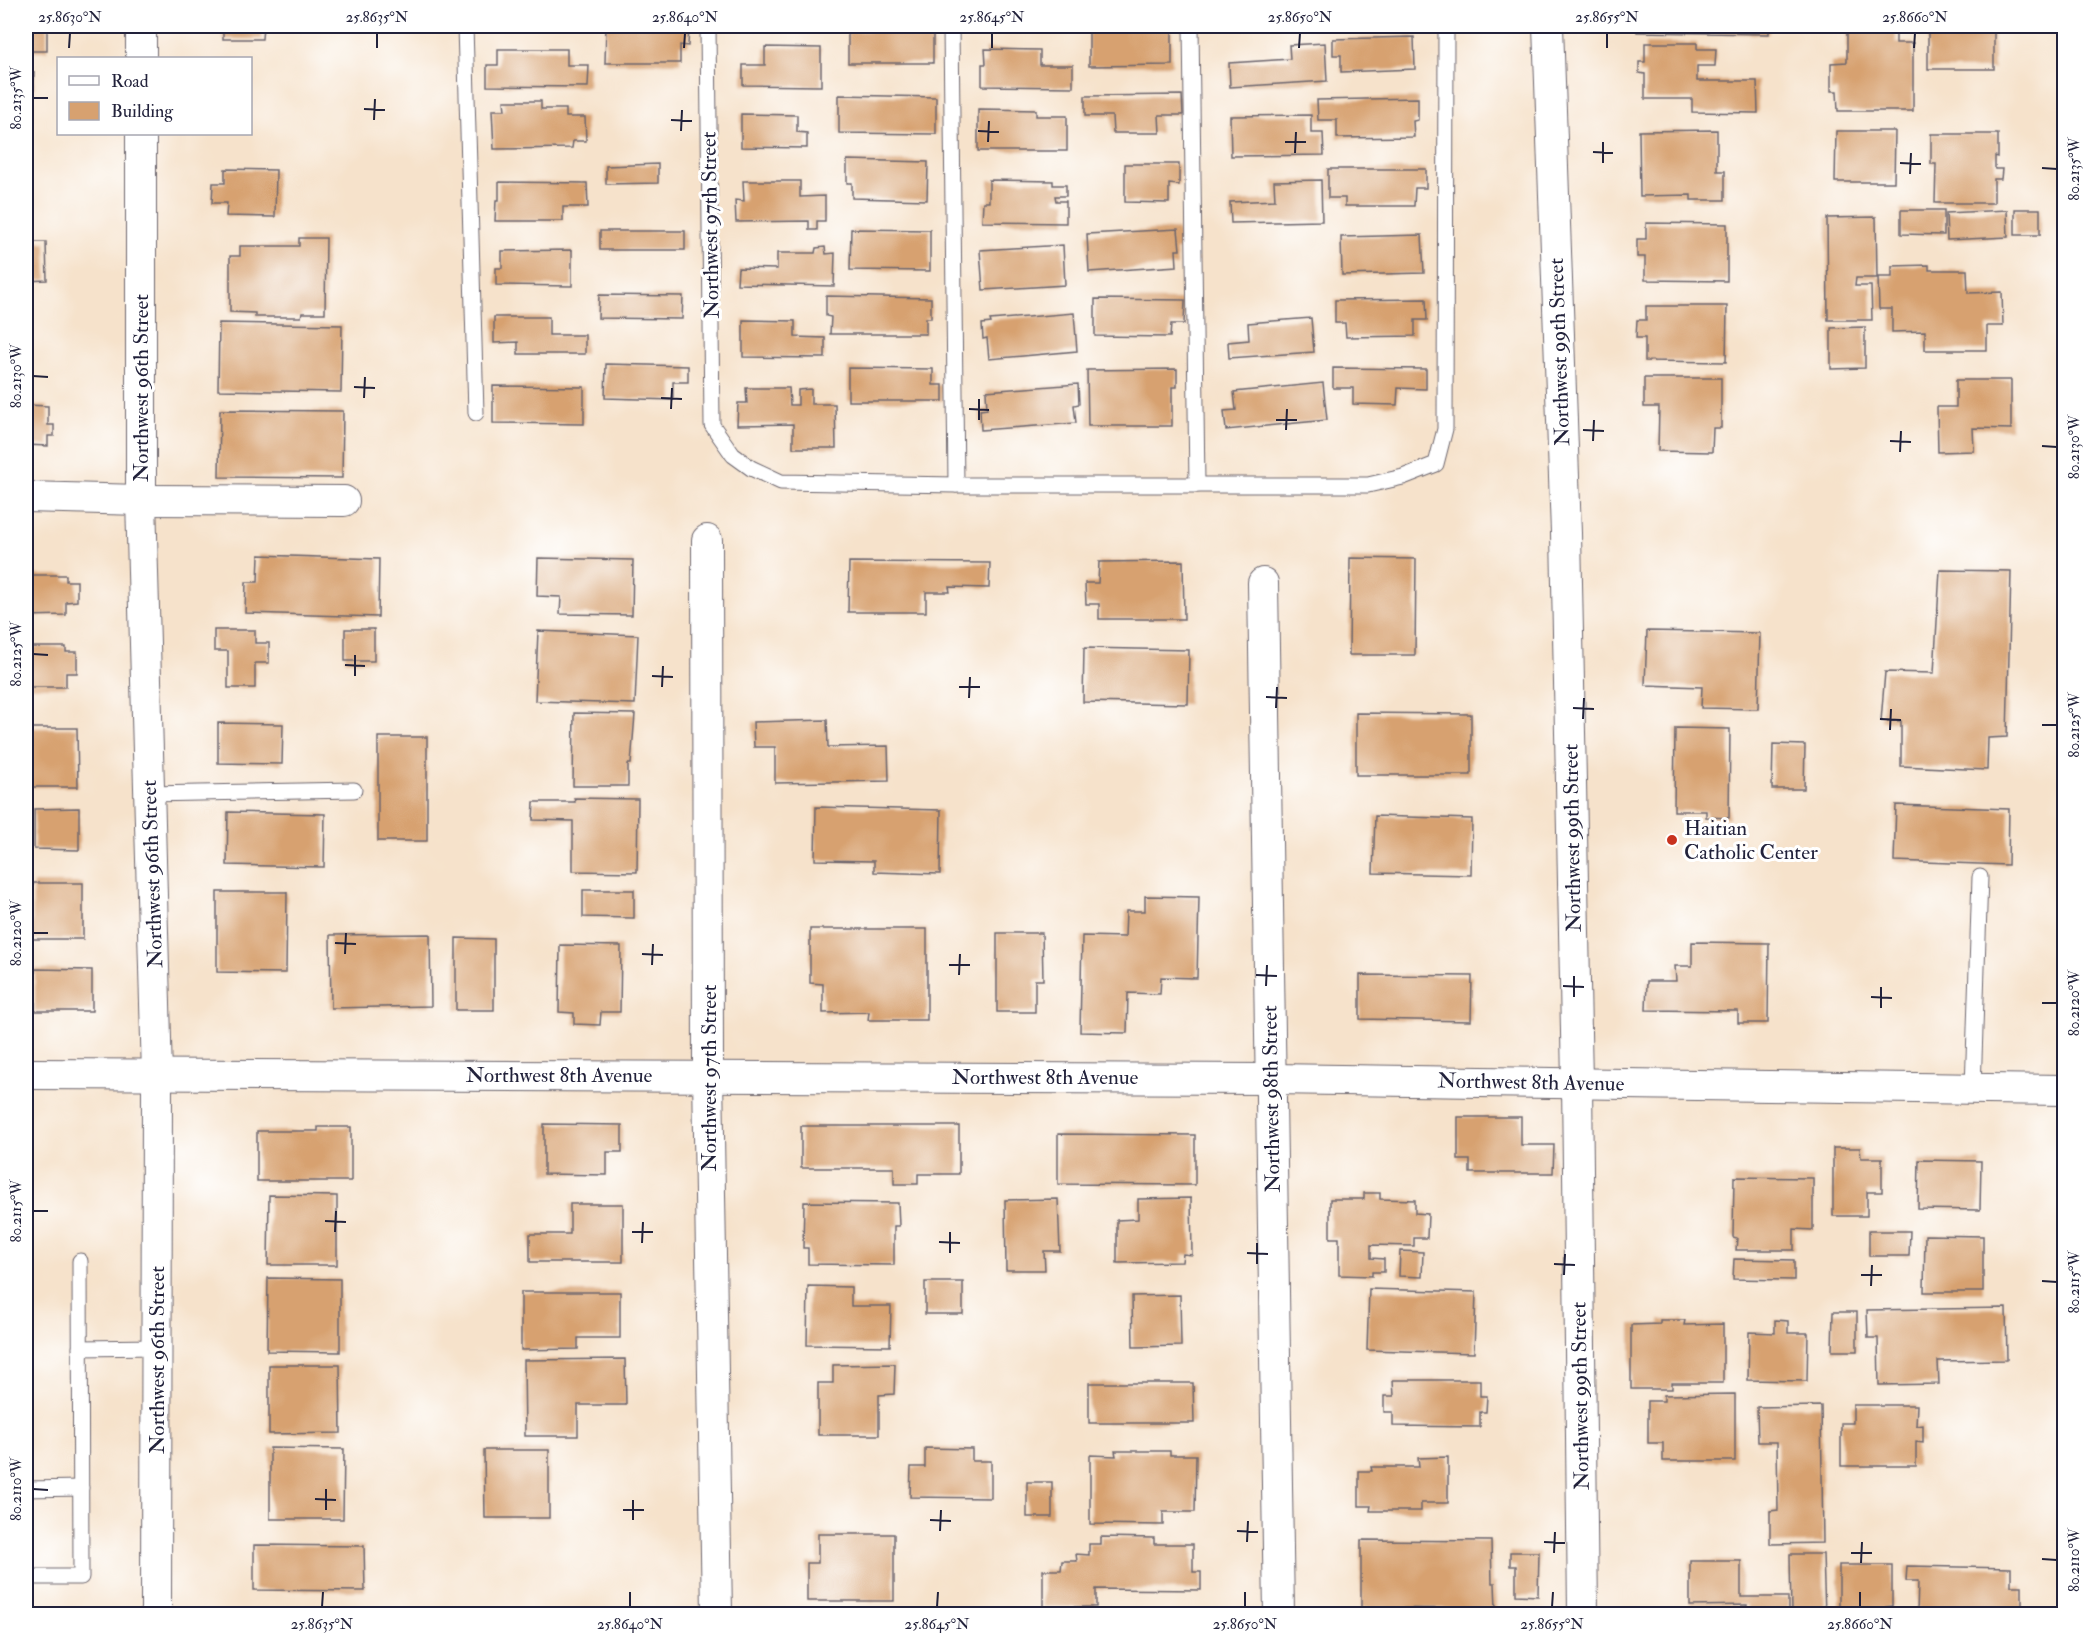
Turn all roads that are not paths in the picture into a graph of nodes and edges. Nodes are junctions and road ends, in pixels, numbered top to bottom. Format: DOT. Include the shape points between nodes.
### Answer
graph roads {
  1 [pos="141,26"];
  2 [pos="465,26"];
  3 [pos="708,26"];
  4 [pos="951,26"];
  5 [pos="1191,26"];
  6 [pos="1446,26"];
  7 [pos="1548,26"];
  8 [pos="141,57"];
  9 [pos="141,135"];
  10 [pos="476,413"];
  11 [pos="956,485"];
  12 [pos="1197,485"];
  13 [pos="26,497"];
  14 [pos="141,500"];
  15 [pos="344,501"];
  16 [pos="708,540"];
  17 [pos="1263,583"];
  18 [pos="354,790"];
  19 [pos="149,794"];
  20 [pos="1980,877"];
  21 [pos="26,1074"];
  22 [pos="158,1075"];
  23 [pos="708,1075"];
  24 [pos="1270,1079"];
  25 [pos="1577,1082"];
  26 [pos="1972,1089"];
  27 [pos="2064,1090"];
  28 [pos="80,1262"];
  29 [pos="157,1347"];
  30 [pos="80,1348"];
  31 [pos="81,1488"];
  32 [pos="26,1489"];
  33 [pos="26,1577"];
  34 [pos="156,1614"];
  35 [pos="717,1614"];
  36 [pos="1279,1614"];
  37 [pos="1583,1614"];
  1 -- 8 [label="street"];
  2 -- 10 [label="lane"];
  3 -- 11 [label="lane, Northwest 97th Street" via="712,426 733,454 751,468 781,482"];
  4 -- 11 [label="lane"];
  5 -- 12 [label="lane"];
  6 -- 12 [label="lane" via="1444,429 1436,464 1368,485"];
  7 -- 25 [label="street, Northwest 99th Street" via="1566,533"];
  9 -- 14 [label="street, Northwest 96th Street"];
  11 -- 12 [label="lane"];
  13 -- 14 [label="street"];
  14 -- 15 [label="street"];
  14 -- 19 [label="street, Northwest 96th Street"];
  16 -- 23 [label="street, Northwest 97th Street"];
  17 -- 24 [label="street, Northwest 98th Street"];
  18 -- 19 [label="lane"];
  19 -- 22 [label="street, Northwest 96th Street"];
  20 -- 26 [label="lane"];
  21 -- 22 [label="street, Northwest 8th Avenue"];
  22 -- 23 [label="street, Northwest 8th Avenue"];
  22 -- 29 [label="street, Northwest 96th Street"];
  23 -- 24 [label="street, Northwest 8th Avenue"];
  23 -- 35 [label="street, Northwest 97th Street"];
  24 -- 25 [label="street, Northwest 8th Avenue"];
  24 -- 36 [label="street, Northwest 98th Street"];
  25 -- 26 [label="street, Northwest 8th Avenue"];
  25 -- 37 [label="street, Northwest 99th Street"];
  26 -- 27 [label="street, Northwest 8th Avenue"];
  28 -- 30 [label="lane"];
  29 -- 30 [label="lane"];
  29 -- 34 [label="street, Northwest 96th Street"];
  30 -- 31 [label="lane"];
  31 -- 32 [label="lane"];
  31 -- 33 [label="lane" via="81,1577"];
}
